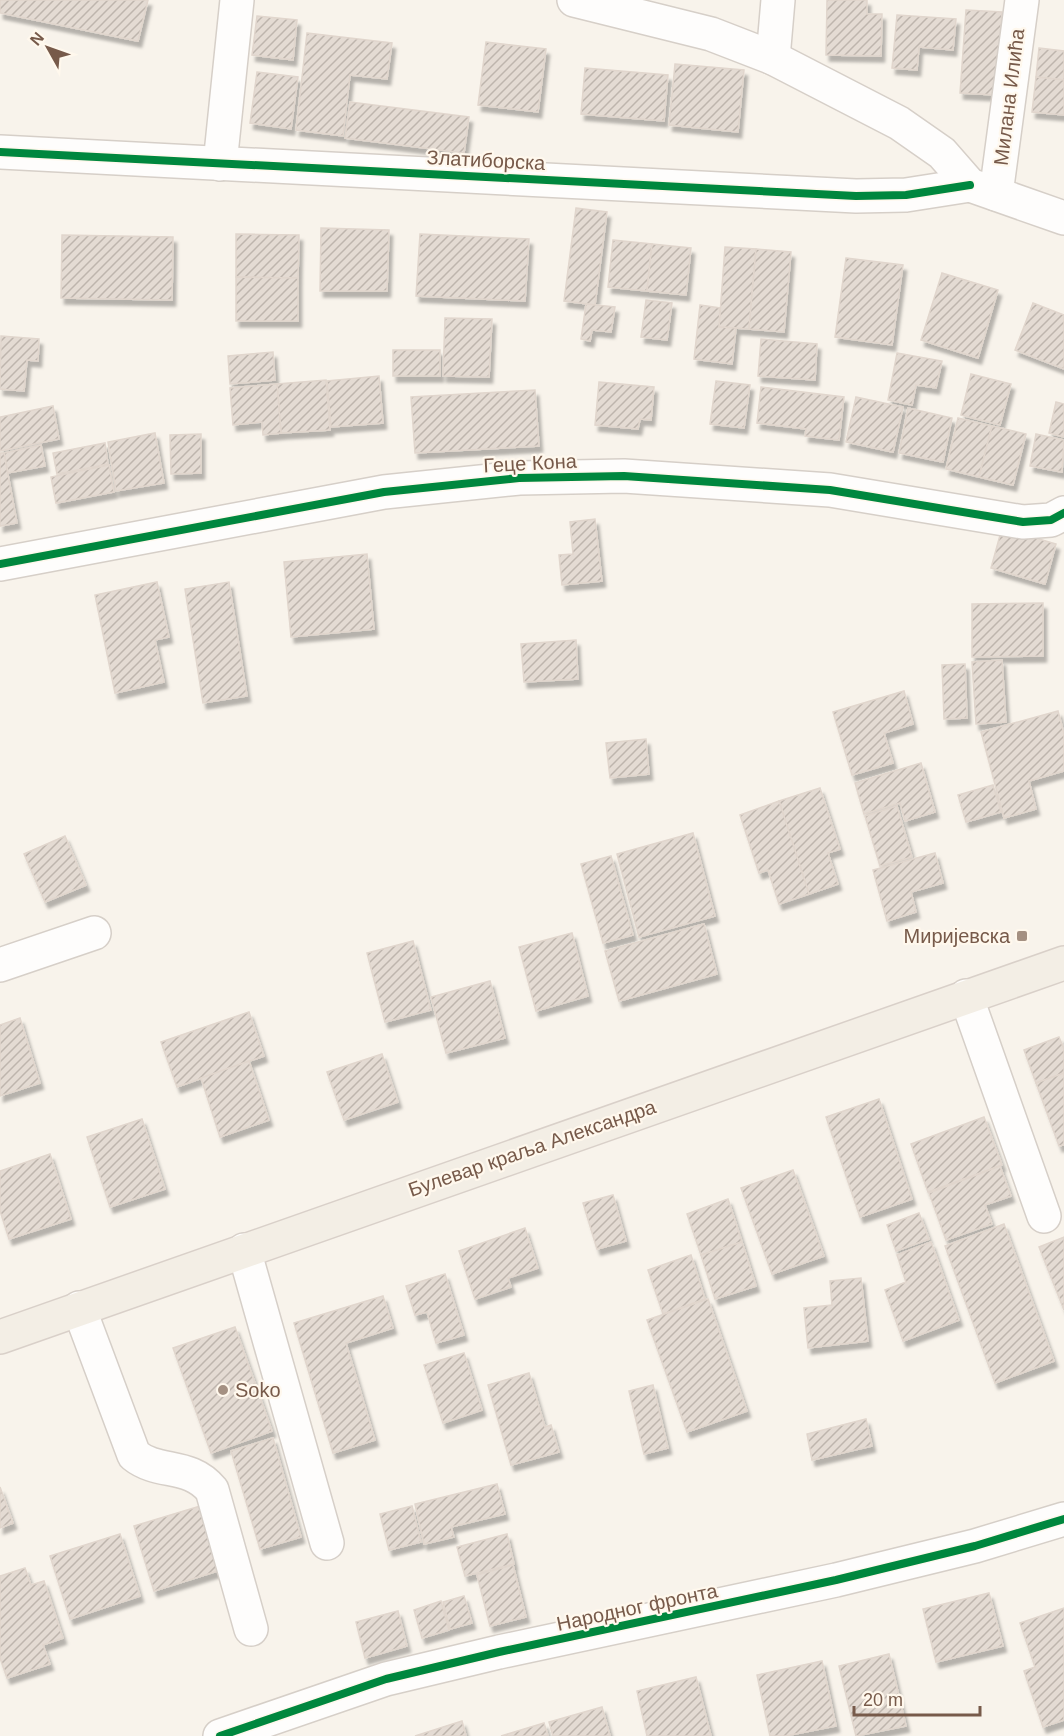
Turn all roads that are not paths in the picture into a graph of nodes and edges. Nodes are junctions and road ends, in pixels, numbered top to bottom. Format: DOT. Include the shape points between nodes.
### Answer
graph roads {
  1 [pos="237,0"];
  2 [pos="574,0"];
  3 [pos="778,0"];
  4 [pos="1022,0"];
  5 [pos="773,57"];
  6 [pos="0,152"];
  7 [pos="220,164"];
  8 [pos="983,189"];
  9 [pos="1064,218"];
  10 [pos="1064,513"];
  11 [pos="0,564"];
  12 [pos="94,933"];
  13 [pos="1064,963"];
  14 [pos="0,965"];
  15 [pos="966,996"];
  16 [pos="1044,1216"];
  17 [pos="244,1250"];
  18 [pos="79,1308"];
  19 [pos="0,1337"];
  20 [pos="1064,1519"];
  21 [pos="327,1543"];
  22 [pos="251,1629"];
  23 [pos="281,1726"];
  24 [pos="220,1736"];
  1 -- 7 [label="street"];
  2 -- 5 [label="street, Златиборска" via="711,34"];
  3 -- 5 [label="street"];
  4 -- 8 [label="street, Милана Илића"];
  5 -- 8 [label="street, Златиборска" via="899,123"];
  6 -- 7 [label="street, Златиборска"];
  7 -- 8 [label="street, Златиборска" via="856,196"];
  8 -- 9 [label="street, Златиборска"];
  10 -- 11 [label="street, Геце Кона" via="1051,520 1023,522 830,490 624,476 519,478 384,492"];
  12 -- 14 [label="street"];
  13 -- 15 [label="main road, Булевар краља Александра"];
  15 -- 16 [label="street"];
  15 -- 17 [label="main road, Булевар краља Александра"];
  17 -- 18 [label="main road, Булевар краља Александра"];
  17 -- 21 [label="street"];
  18 -- 19 [label="main road, Булевар краља Александра"];
  18 -- 22 [label="street" via="134,1455 142,1462 192,1473 212,1490"];
  20 -- 23 [label="street, Народног фронта" via="975,1546 836,1580 386,1679"];
  23 -- 24 [label="street, Народног фронта"];
}
